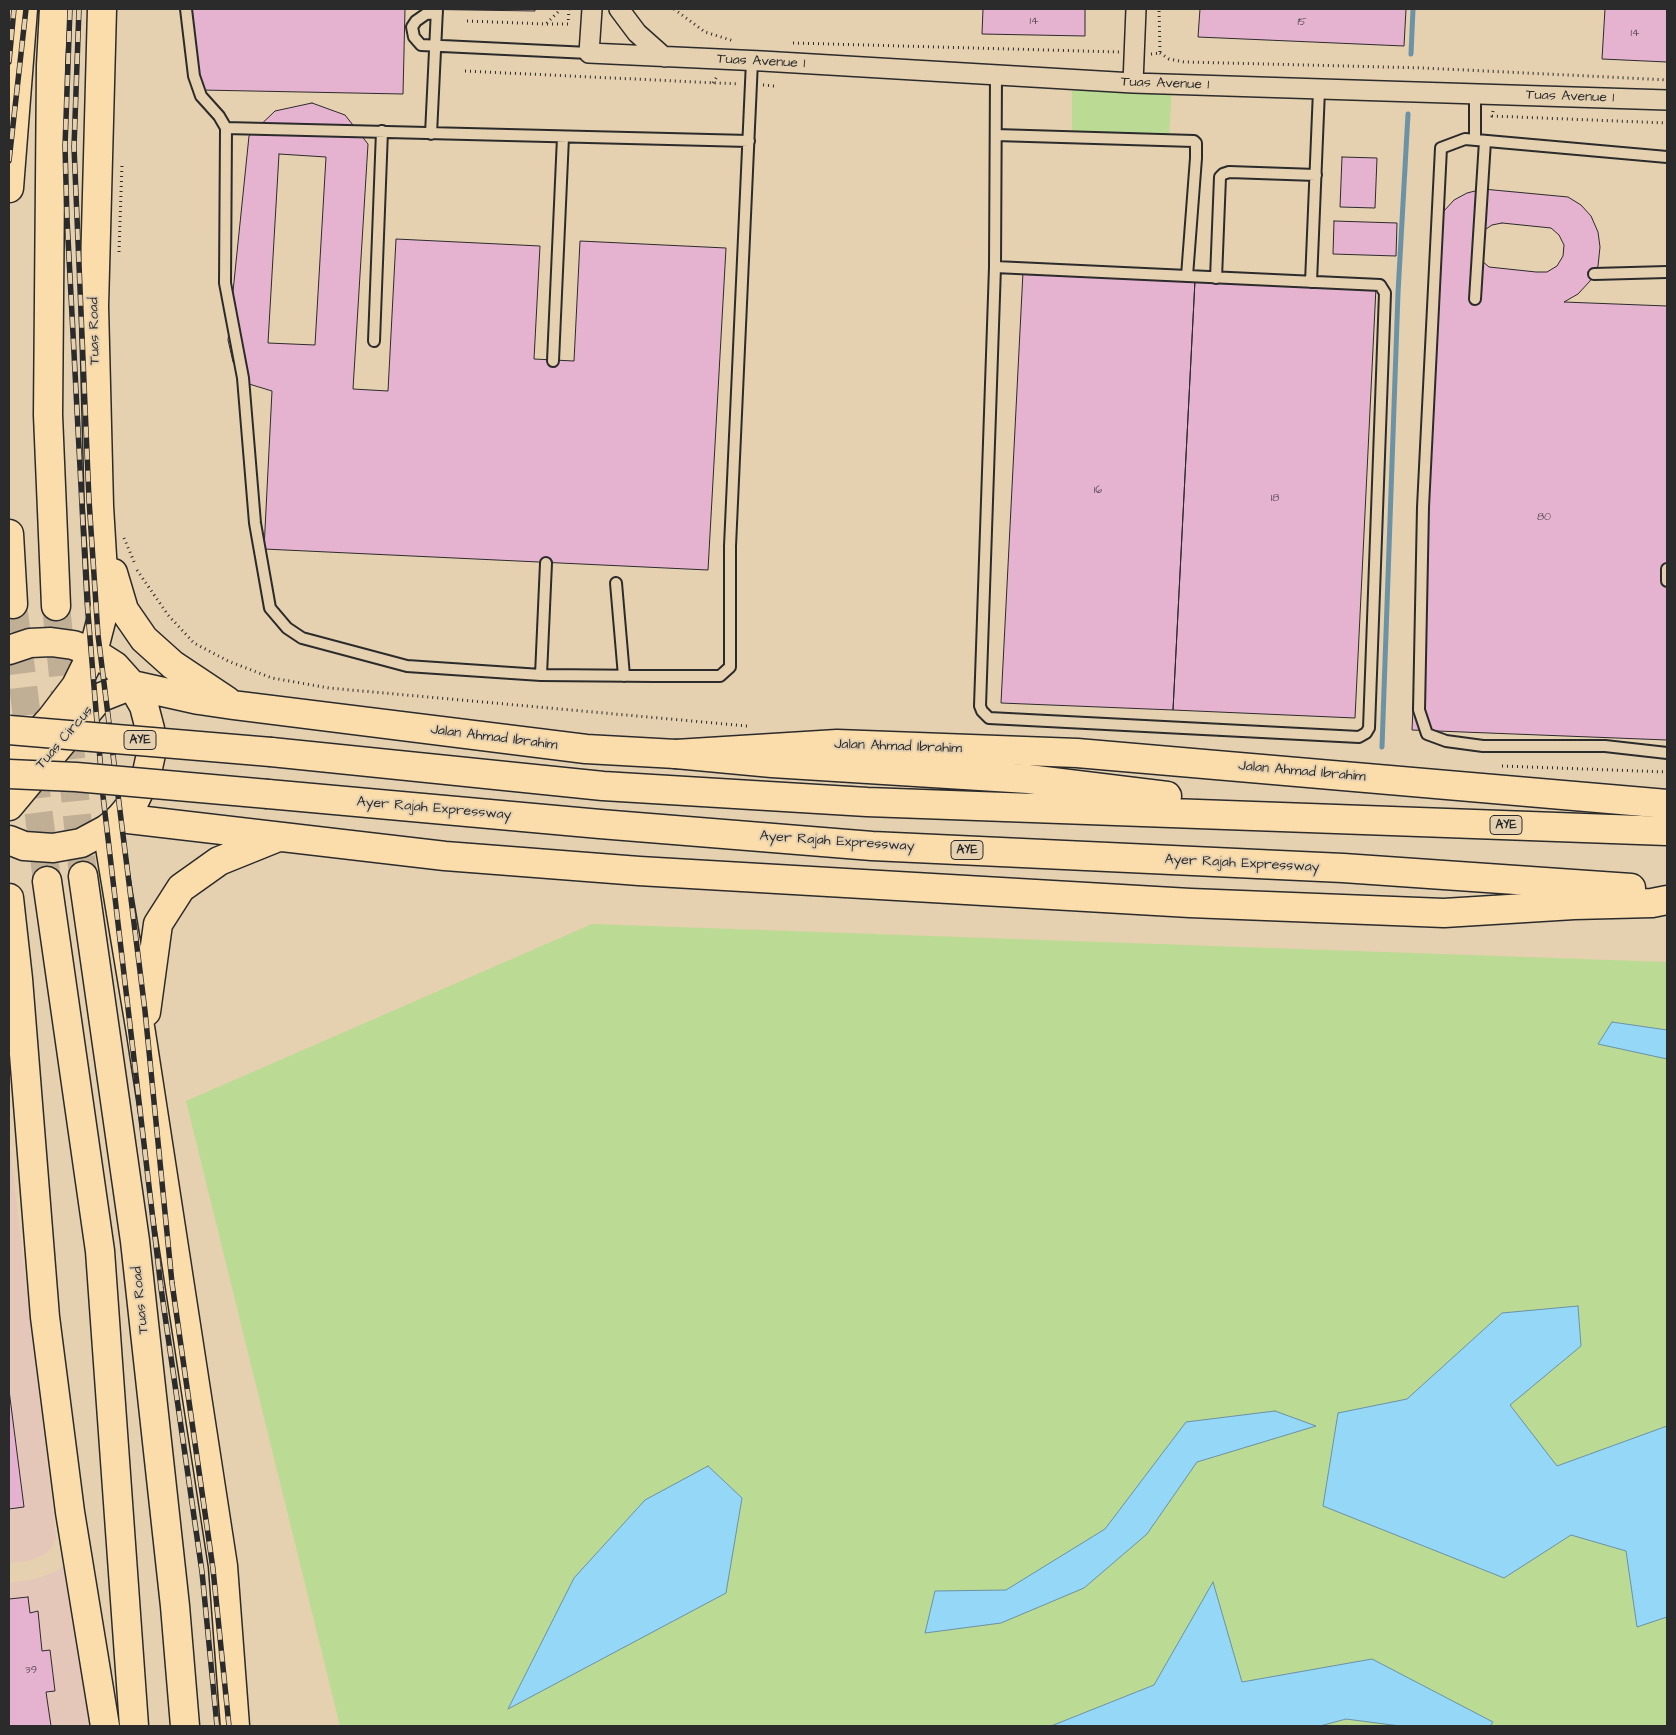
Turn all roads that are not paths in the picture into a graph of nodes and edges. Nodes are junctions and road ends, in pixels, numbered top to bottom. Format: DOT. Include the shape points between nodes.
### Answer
graph roads {
  1 [pos="22,9"];
  2 [pos="54,9"];
  3 [pos="102,9"];
  4 [pos="186,9"];
  5 [pos="592,9"];
  6 [pos="619,9"];
  7 [pos="1136,9"];
  8 [pos="437,11"];
  9 [pos="434,47"];
  10 [pos="589,54"];
  11 [pos="664,57"];
  12 [pos="752,61"];
  13 [pos="996,75"];
  14 [pos="1133,83"];
  15 [pos="1319,90"];
  16 [pos="1476,95"];
  17 [pos="1667,100"];
  18 [pos="226,128"];
  19 [pos="382,131"];
  20 [pos="432,134"];
  21 [pos="996,135"];
  22 [pos="563,137"];
  23 [pos="1480,140"];
  24 [pos="749,141"];
  25 [pos="1667,157"];
  26 [pos="1316,175"];
  27 [pos="9,188"];
  28 [pos="995,267"];
  29 [pos="1667,272"];
  30 [pos="1594,274"];
  31 [pos="1187,276"];
  32 [pos="1216,278"];
  33 [pos="1311,282"];
  34 [pos="1475,299"];
  35 [pos="374,341"];
  36 [pos="553,361"];
  37 [pos="99,506"];
  38 [pos="9,534"];
  39 [pos="546,563"];
  40 [pos="1667,569"];
  41 [pos="1667,581"];
  42 [pos="616,584"];
  43 [pos="13,604"];
  44 [pos="56,606"];
  45 [pos="9,650"];
  46 [pos="93,652"];
  47 [pos="540,675"];
  48 [pos="624,676"];
  49 [pos="132,685"];
  50 [pos="233,705"];
  51 [pos="9,730"];
  52 [pos="1667,753"];
  53 [pos="676,754"];
  54 [pos="9,765"];
  55 [pos="9,774"];
  56 [pos="1667,804"];
  57 [pos="9,806"];
  58 [pos="1346,818"];
  59 [pos="114,824"];
  60 [pos="1667,831"];
  61 [pos="276,838"];
  62 [pos="9,840"];
  63 [pos="83,876"];
  64 [pos="48,880"];
  65 [pos="1667,890"];
  66 [pos="9,898"];
  67 [pos="1667,900"];
  68 [pos="13,971"];
  69 [pos="141,1033"];
  70 [pos="106,1726"];
  71 [pos="134,1726"];
  72 [pos="185,1726"];
  73 [pos="236,1726"];
  1 -- 27 [label="main road"];
  2 -- 44 [label="main road" via="48,415"];
  3 -- 37 [label="main road, Tuas Road" via="94,306"];
  4 -- 18 [label="lane" via="194,76 201,96"];
  5 -- 10 [label="street"];
  6 -- 11 [label="street" via="637,33"];
  7 -- 14 [label="street" via="1130,54"];
  8 -- 9 [label="lane"];
  8 -- 9 [label="lane" via="426,14 412,27 421,46"];
  9 -- 10 [label="lane"];
  9 -- 20 [label="lane"];
  10 -- 11 [label="street, Tuas Avenue 1"];
  11 -- 12 [label="street, Tuas Avenue 1"];
  12 -- 13 [label="street, Tuas Avenue 1"];
  12 -- 24 [label="lane"];
  13 -- 14 [label="street, Tuas Avenue 1"];
  13 -- 21 [label="lane"];
  14 -- 15 [label="street, Tuas Avenue 1"];
  15 -- 16 [label="street, Tuas Avenue 1"];
  15 -- 26 [label="lane"];
  16 -- 17 [label="street, Tuas Avenue 1"];
  16 -- 23 [label="lane"];
  18 -- 19 [label="lane"];
  18 -- 47 [label="lane" via="225,283 243,378 255,523 270,608 287,628 302,638 407,666"];
  19 -- 20 [label="lane"];
  19 -- 35 [label="lane"];
  20 -- 22 [label="lane"];
  21 -- 28 [label="lane"];
  21 -- 31 [label="lane" via="1194,141 1196,158"];
  22 -- 24 [label="lane"];
  22 -- 36 [label="lane"];
  23 -- 25 [label="lane"];
  23 -- 34 [label="lane"];
  23 -- 52 [label="lane" via="1465,139 1441,148 1423,507 1420,710 1423,726 1427,734 1446,741 1482,746 1605,746"];
  24 -- 48 [label="lane" via="730,546 730,667 720,676"];
  26 -- 32 [label="lane" via="1229,172 1220,177"];
  26 -- 33 [label="lane"];
  28 -- 31 [label="lane"];
  28 -- 33 [label="lane" via="980,706 984,715 1359,737 1369,728 1385,293 1377,283"];
  29 -- 30 [label="lane"];
  31 -- 32 [label="lane"];
  32 -- 33 [label="lane"];
  37 -- 46 [label="main road, Tuas Road" via="105,606"];
  37 -- 50 [label="main road" via="124,610 144,639 158,652"];
  38 -- 43 [label="main road"];
  39 -- 47 [label="lane"];
  40 -- 41 [label="lane"];
  42 -- 48 [label="lane"];
  45 -- 46 [label="main road" via="30,643 51,642"];
  46 -- 49 [label="main road" via="115,666"];
  46 -- 54 [label="main road, Tuas Circus" via="76,686"];
  47 -- 48 [label="lane"];
  49 -- 50 [label="main road, Jalan Ahmad Ibrahim"];
  49 -- 57 [label="main road, Tuas Circus" via="99,698"];
  49 -- 59 [label="main road" via="144,706 151,754 146,777 135,800"];
  50 -- 53 [label="main road, Jalan Ahmad Ibrahim" via="586,750"];
  51 -- 58 [label="main road, AYE, bridge" via="271,752 602,786 867,802"];
  53 -- 56 [label="main road, Jalan Ahmad Ibrahim" via="837,744 1078,753"];
  53 -- 58 [label="main road" via="1028,779"];
  55 -- 65 [label="main road, Ayer Rajah Expressway / AYE, bridge" via="76,777 872,846 1343,868"];
  58 -- 60 [label="main road, AYE"];
  59 -- 61 [label="main road"];
  59 -- 62 [label="main road" via="81,843 53,848 24,846"];
  59 -- 69 [label="main road"];
  61 -- 67 [label="main road" via="427,855 639,871 1190,903 1444,913"];
  61 -- 69 [label="main road" via="218,861 181,888 158,924"];
  63 -- 72 [label="main road, Tuas Road" via="134,1241 175,1606"];
  64 -- 71 [label="main road" via="100,1251"];
  66 -- 68 [label="main road"];
  68 -- 70 [label="main road" via="45,1317 70,1512"];
  69 -- 73 [label="main road" via="223,1566"];
}
